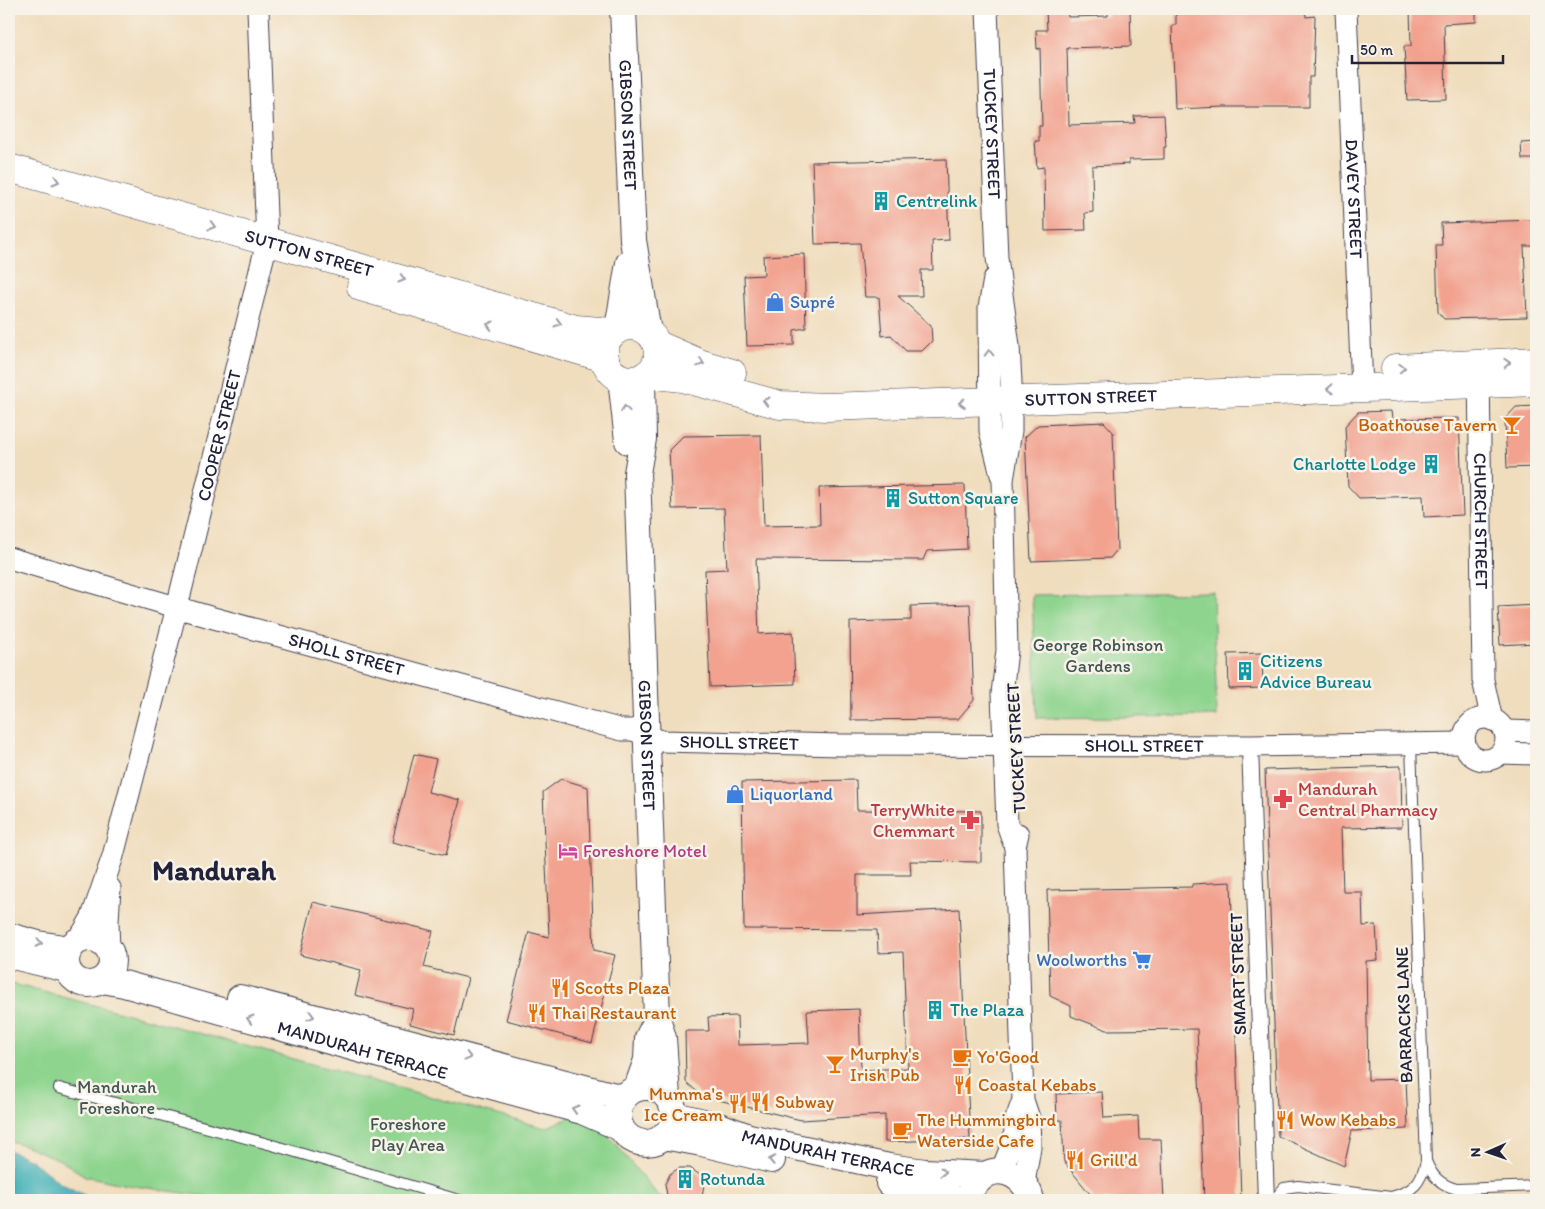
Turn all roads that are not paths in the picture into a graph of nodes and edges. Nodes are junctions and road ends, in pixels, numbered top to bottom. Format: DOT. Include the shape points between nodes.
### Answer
graph roads {
  1 [pos="258,9"];
  2 [pos="623,9"];
  3 [pos="987,9"];
  4 [pos="1346,9"];
  5 [pos="9,168"];
  6 [pos="9,186"];
  7 [pos="633,240"];
  8 [pos="264,250"];
  9 [pos="615,331"];
  10 [pos="652,338"];
  11 [pos="1536,361"];
  12 [pos="629,372"];
  13 [pos="1479,374"];
  14 [pos="1362,379"];
  15 [pos="1536,382"];
  16 [pos="1000,392"];
  17 [pos="9,558"];
  18 [pos="177,607"];
  19 [pos="1484,680"];
  20 [pos="1498,726"];
  21 [pos="1536,732"];
  22 [pos="1468,734"];
  23 [pos="646,736"];
  24 [pos="1411,744"];
  25 [pos="1011,745"];
  26 [pos="1250,746"];
  27 [pos="1501,753"];
  28 [pos="1536,754"];
  29 [pos="113,856"];
  30 [pos="9,936"];
  31 [pos="72,953"];
  32 [pos="9,955"];
  33 [pos="108,964"];
  34 [pos="657,1018"];
  35 [pos="59,1088"];
  36 [pos="630,1093"];
  37 [pos="668,1116"];
  38 [pos="621,1128"];
  39 [pos="1426,1161"];
  40 [pos="1010,1182"];
  41 [pos="1536,1186"];
  42 [pos="459,1200"];
  43 [pos="956,1200"];
  44 [pos="968,1200"];
  45 [pos="1266,1200"];
  46 [pos="1274,1200"];
  1 -- 8 [label="street, COOPER STREET"];
  2 -- 7 [label="street, GIBSON STREET"];
  3 -- 16 [label="street, TUCKEY STREET" via="997,258 989,308"];
  4 -- 14 [label="street, DAVEY STREET"];
  5 -- 8 [label="main road, SUTTON STREET, one-way"];
  6 -- 8 [label="main road, SUTTON STREET"];
  7 -- 9 [label="street, GIBSON STREET"];
  7 -- 10 [label="street, GIBSON STREET"];
  8 -- 9 [label="main road, SUTTON STREET, one-way" via="576,328"];
  12 -- 8 [label="main road, SUTTON STREET, one-way"];
  8 -- 18 [label="street, COOPER STREET"];
  9 -- 10 [label="main road" via="634,326 642,328"];
  9 -- 12 [label="main road" via="604,348"];
  10 -- 12 [label="main road" via="658,353 656,361"];
  10 -- 16 [label="main road, SUTTON STREET, one-way" via="702,364 794,388"];
  13 -- 11 [label="main road, SUTTON STREET, one-way"];
  16 -- 12 [label="main road, SUTTON STREET, one-way" via="827,407 780,405 684,378"];
  12 -- 23 [label="street, GIBSON STREET" via="627,439 637,473"];
  13 -- 14 [label="main road, SUTTON STREET"];
  13 -- 15 [label="main road, SUTTON STREET"];
  13 -- 19 [label="street, CHURCH STREET"];
  14 -- 16 [label="main road, SUTTON STREET"];
  16 -- 25 [label="street, TUCKEY STREET" via="1011,431 1003,480 1007,650 1002,694"];
  17 -- 18 [label="street, SHOLL STREET"];
  18 -- 23 [label="street, SHOLL STREET"];
  18 -- 29 [label="street, COOPER STREET"];
  19 -- 20 [label="street, CHURCH STREET"];
  19 -- 22 [label="street, CHURCH STREET"];
  20 -- 21 [label="street"];
  20 -- 22 [label="street" via="1483,719"];
  20 -- 27 [label="street" via="1506,743"];
  22 -- 24 [label="street, SHOLL STREET"];
  22 -- 27 [label="street" via="1471,755 1490,760"];
  23 -- 25 [label="street, SHOLL STREET" via="661,741 687,742"];
  23 -- 34 [label="street, GIBSON STREET"];
  24 -- 26 [label="street, SHOLL STREET"];
  24 -- 39 [label="lane, BARRACKS LANE"];
  25 -- 26 [label="street, SHOLL STREET"];
  25 -- 40 [label="street, TUCKEY STREET" via="1008,824 1015,847 1023,1100 1016,1118"];
  26 -- 45 [label="street, SMART STREET"];
  27 -- 28 [label="street"];
  29 -- 31 [label="street, COOPER STREET" via="92,917"];
  29 -- 33 [label="street, COOPER STREET"];
  30 -- 31 [label="street, one-way"];
  31 -- 32 [label="street"];
  31 -- 33 [label="street" via="92,939 104,945"];
  31 -- 33 [label="street" via="76,980 82,984 96,983"];
  33 -- 36 [label="street, MANDURAH TERRACE, one-way"];
  38 -- 33 [label="street, MANDURAH TERRACE, one-way" via="582,1111 134,986"];
  34 -- 36 [label="street, GIBSON STREET" via="648,1038 647,1060"];
  34 -- 37 [label="street, GIBSON STREET" via="663,1038"];
  35 -- 42 [label="lane" via="272,1145"];
  36 -- 37 [label="street" via="653,1088"];
  36 -- 38 [label="street" via="618,1112"];
  37 -- 38 [label="street" via="656,1141 632,1140"];
  37 -- 40 [label="street, MANDURAH TERRACE, one-way" via="889,1167"];
  43 -- 37 [label="street, MANDURAH TERRACE, one-way" via="928,1191 702,1143"];
  39 -- 41 [label="lane" via="1431,1173 1447,1187"];
  39 -- 46 [label="lane" via="1416,1185 1404,1194 1392,1197 1298,1186 1284,1188"];
  40 -- 44 [label="street" via="972,1188"];
}
